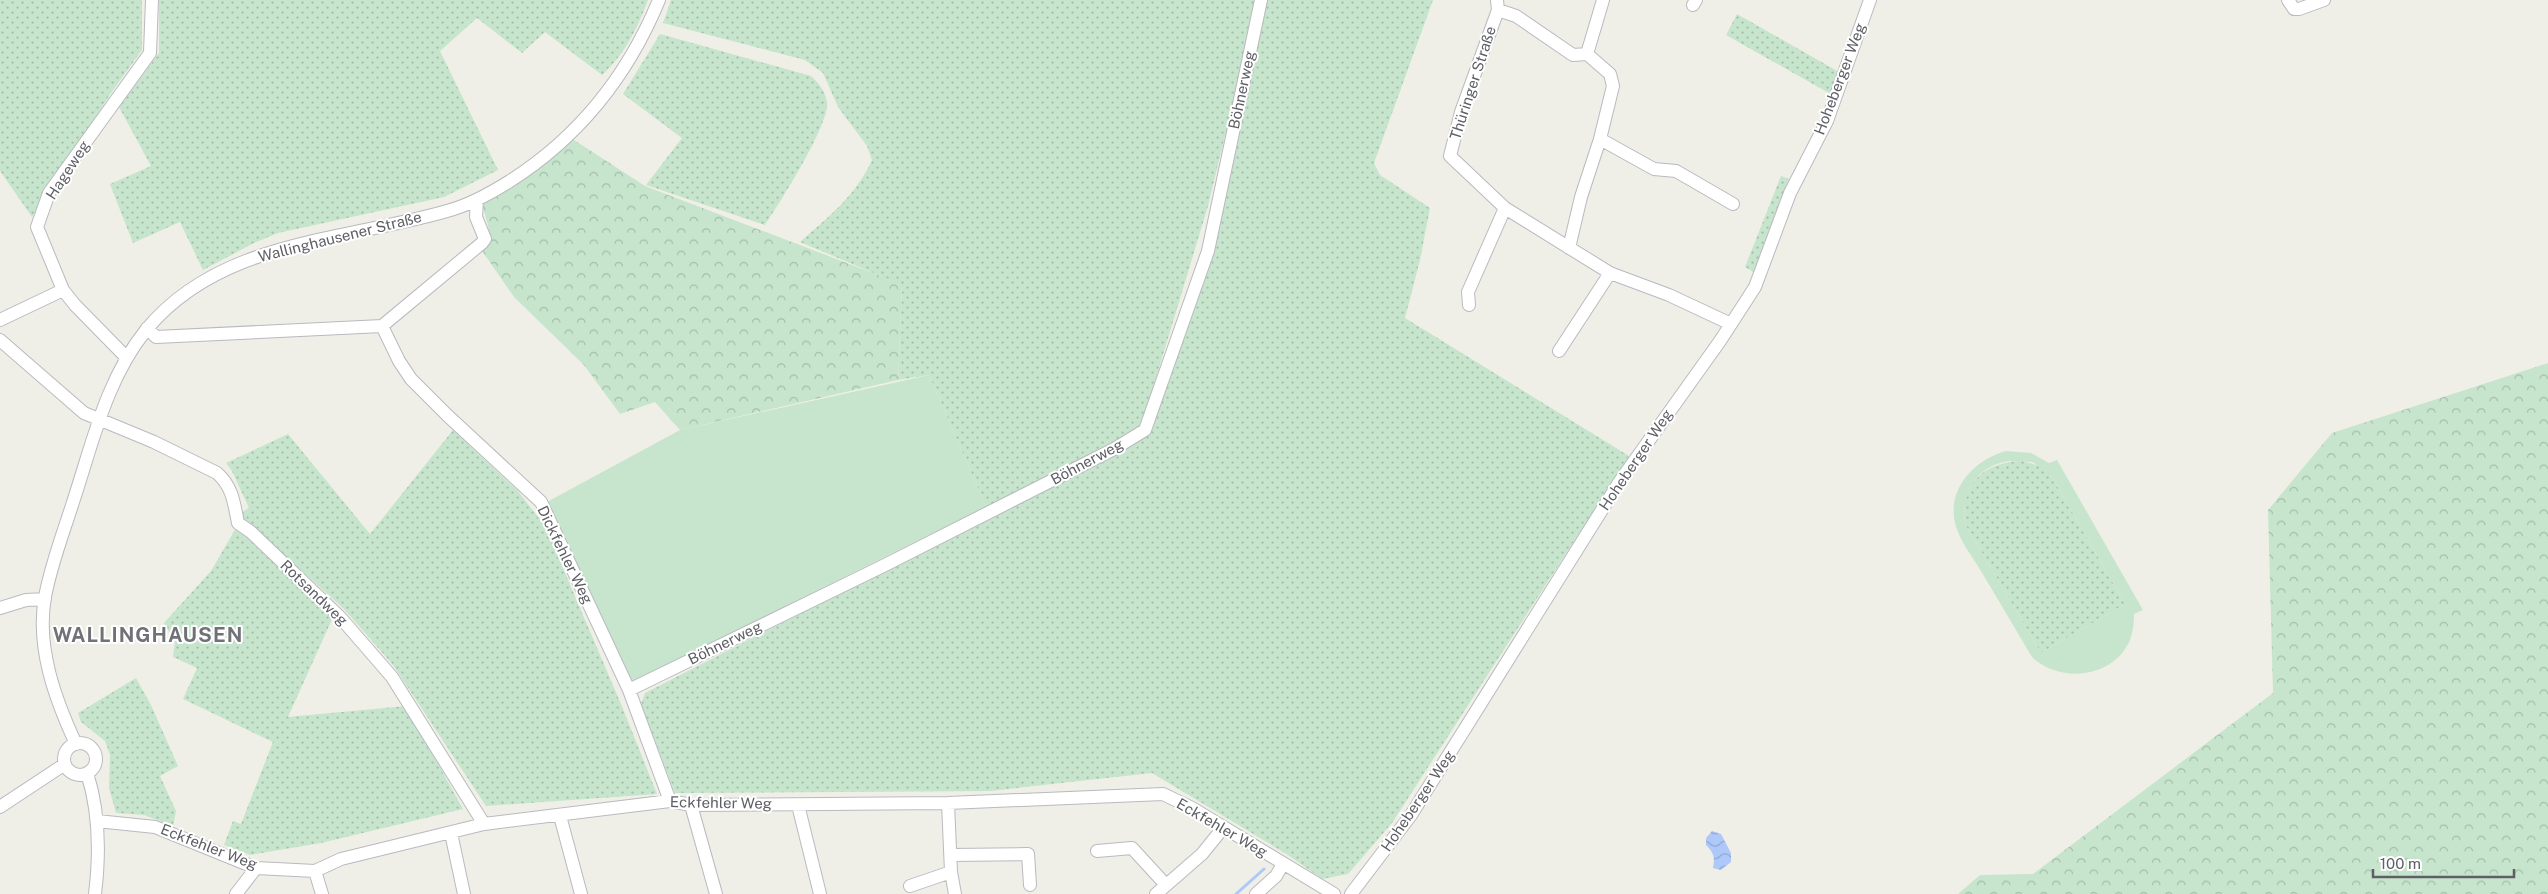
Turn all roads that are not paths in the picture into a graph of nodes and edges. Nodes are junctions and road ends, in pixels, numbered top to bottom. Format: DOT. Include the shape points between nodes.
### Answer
graph roads {
  1 [pos="152,0"];
  2 [pos="659,0"];
  3 [pos="1261,0"];
  4 [pos="1603,0"];
  5 [pos="1870,0"];
  6 [pos="2324,0"];
  7 [pos="2291,4"];
  8 [pos="1498,5"];
  9 [pos="1587,54"];
  10 [pos="1600,139"];
  11 [pos="477,200"];
  12 [pos="1733,204"];
  13 [pos="1505,208"];
  14 [pos="1569,248"];
  15 [pos="1610,273"];
  16 [pos="63,290"];
  17 [pos="1469,305"];
  18 [pos="0,320"];
  19 [pos="1731,324"];
  20 [pos="382,326"];
  21 [pos="148,328"];
  22 [pos="0,340"];
  23 [pos="1559,351"];
  24 [pos="127,358"];
  25 [pos="100,420"];
  26 [pos="45,599"];
  27 [pos="0,608"];
  28 [pos="629,690"];
  29 [pos="76,744"];
  30 [pos="65,764"];
  31 [pos="87,773"];
  32 [pos="670,801"];
  33 [pos="948,803"];
  34 [pos="690,804"];
  35 [pos="798,805"];
  36 [pos="0,807"];
  37 [pos="560,816"];
  38 [pos="98,821"];
  39 [pos="484,824"];
  40 [pos="1223,828"];
  41 [pos="451,833"];
  42 [pos="1097,851"];
  43 [pos="951,855"];
  44 [pos="1283,864"];
  45 [pos="256,868"];
  46 [pos="315,871"];
  47 [pos="951,872"];
  48 [pos="1030,885"];
  49 [pos="910,886"];
  50 [pos="1161,890"];
  51 [pos="95,894"];
  52 [pos="236,894"];
  53 [pos="322,894"];
  54 [pos="464,894"];
  55 [pos="581,894"];
  56 [pos="716,894"];
  57 [pos="820,894"];
  58 [pos="955,894"];
  59 [pos="1256,894"];
  60 [pos="1334,894"];
  61 [pos="1351,894"];
  1 -- 16 [label="street, Hageweg" via="150,53 50,193 37,227"];
  2 -- 11 [label="street, Wallinghausener Straße" via="635,51 593,111 539,162"];
  3 -- 28 [label="street, Böhnerweg" via="1208,251 1145,430 896,560"];
  4 -- 9 [label="street"];
  5 -- 19 [label="street, Hoheberger Weg" via="1827,121 1790,193 1755,287"];
  6 -- 7 [label="street" via="2299,9"];
  8 -- 9 [label="street, Thüringer Straße" via="1573,55"];
  8 -- 13 [label="street, Thüringer Straße" via="1461,112 1450,156"];
  9 -- 10 [label="street" via="1610,74 1613,86"];
  10 -- 12 [label="street" via="1654,169 1676,171"];
  10 -- 14 [label="street"];
  11 -- 20 [label="street" via="476,217 485,239 482,243"];
  11 -- 21 [label="street, Wallinghausener Straße" via="450,211 282,249 239,263 196,286"];
  13 -- 14 [label="street, Thüringer Straße"];
  13 -- 17 [label="street" via="1468,292"];
  14 -- 15 [label="street, Thüringer Straße"];
  15 -- 19 [label="street, Thüringer Straße" via="1669,295"];
  15 -- 23 [label="street"];
  16 -- 18 [label="street"];
  16 -- 24 [label="street, Hageweg"];
  19 -- 61 [label="street, Hoheberger Weg" via="1620,481 1411,815"];
  20 -- 21 [label="street" via="156,337"];
  20 -- 28 [label="street, Dickfehler Weg" via="412,379 542,502"];
  21 -- 24 [label="street, Wallinghausener Straße"];
  22 -- 25 [label="street, Rotsandweg" via="84,413"];
  24 -- 25 [label="street, Wallinghausener Straße"];
  25 -- 26 [label="street, Wallinghausener Straße"];
  25 -- 39 [label="street, Rotsandweg" via="154,442 224,479 230,488 238,523 340,617 392,677"];
  26 -- 27 [label="street" via="26,600"];
  26 -- 29 [label="street, Wallinghausener Straße" via="43,618 50,674 61,711"];
  28 -- 32 [label="street, Dickfehler Weg"];
  29 -- 30 [label="street" via="65,754"];
  29 -- 31 [label="street" via="86,744 96,756 94,766"];
  30 -- 31 [label="street" via="76,774"];
  30 -- 36 [label="street"];
  31 -- 38 [label="street"];
  32 -- 34 [label="street, Eckfehler Weg"];
  32 -- 37 [label="street, Eckfehler Weg"];
  33 -- 35 [label="street, Eckfehler Weg"];
  33 -- 40 [label="street, Eckfehler Weg" via="1163,794"];
  33 -- 43 [label="street"];
  34 -- 35 [label="street, Eckfehler Weg"];
  34 -- 56 [label="street"];
  35 -- 57 [label="street"];
  37 -- 39 [label="street, Eckfehler Weg"];
  37 -- 55 [label="street"];
  38 -- 45 [label="street, Eckfehler Weg" via="155,827"];
  38 -- 51 [label="street" via="99,859"];
  39 -- 41 [label="street, Eckfehler Weg"];
  40 -- 44 [label="street, Eckfehler Weg"];
  40 -- 50 [label="street" via="1202,854"];
  41 -- 46 [label="street, Eckfehler Weg" via="341,859"];
  41 -- 54 [label="street"];
  42 -- 50 [label="street" via="1132,848"];
  43 -- 47 [label="street"];
  43 -- 48 [label="street" via="1028,854"];
  44 -- 59 [label="street" via="1276,876"];
  44 -- 60 [label="street, Eckfehler Weg"];
  45 -- 46 [label="street, Eckfehler Weg"];
  45 -- 52 [label="street"];
  46 -- 53 [label="street"];
  47 -- 49 [label="street"];
  47 -- 58 [label="street"];
}
